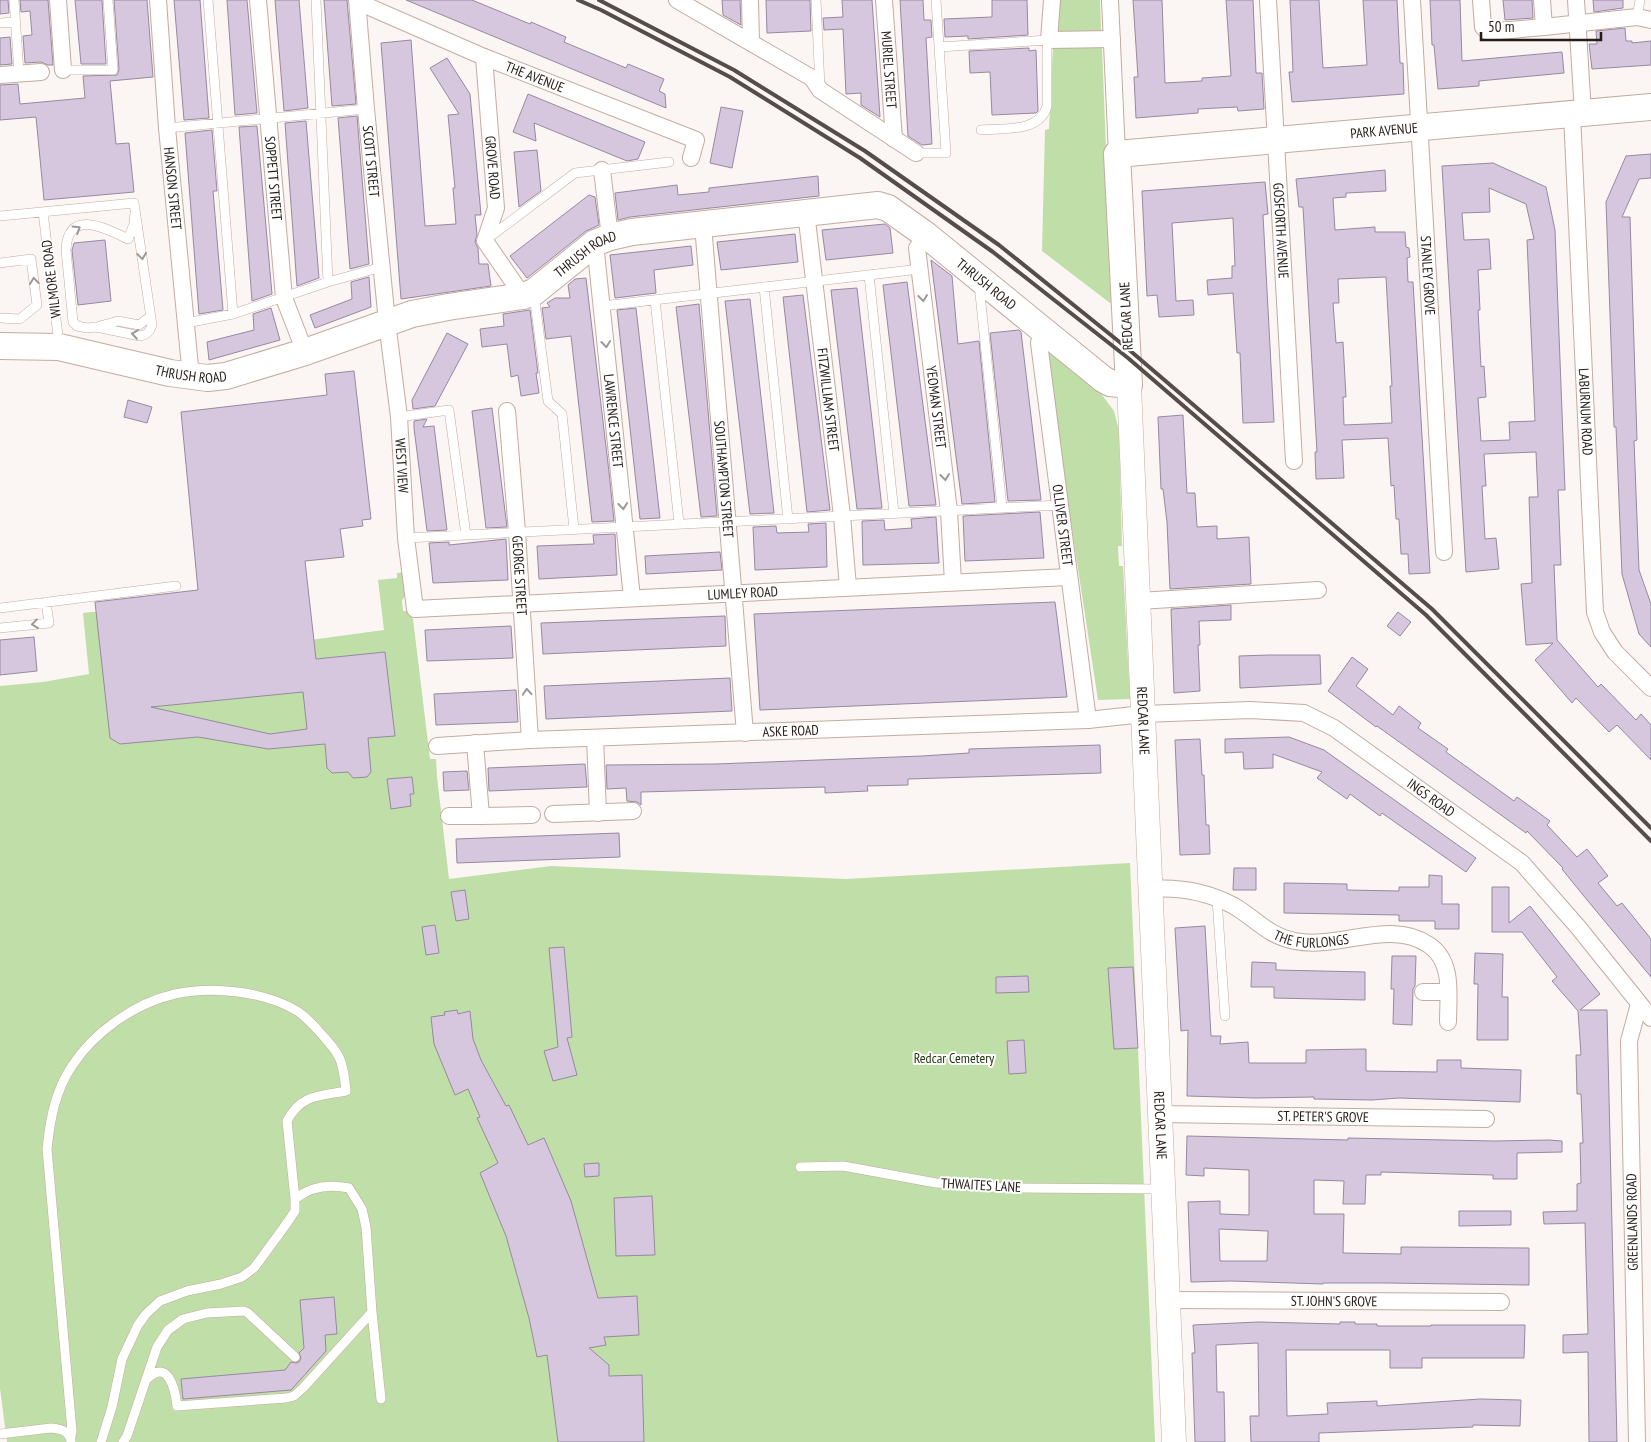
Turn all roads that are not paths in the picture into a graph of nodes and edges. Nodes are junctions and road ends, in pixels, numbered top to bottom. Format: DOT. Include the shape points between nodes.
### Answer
graph roads {
  1 [pos="14,0"];
  2 [pos="58,0"];
  3 [pos="108,0"];
  4 [pos="158,0"];
  5 [pos="208,0"];
  6 [pos="258,0"];
  7 [pos="316,0"];
  8 [pos="677,0"];
  9 [pos="750,0"];
  10 [pos="816,0"];
  11 [pos="884,0"];
  12 [pos="936,0"];
  13 [pos="1052,0"];
  14 [pos="1110,0"];
  15 [pos="1268,0"];
  16 [pos="1412,0"];
  17 [pos="1480,0"];
  18 [pos="1542,0"];
  19 [pos="1576,0"];
  20 [pos="1640,0"];
  21 [pos="358,1"];
  22 [pos="698,6"];
  23 [pos="1644,18"];
  24 [pos="16,22"];
  25 [pos="0,23"];
  26 [pos="1577,24"];
  27 [pos="1544,27"];
  28 [pos="1112,39"];
  29 [pos="1048,40"];
  30 [pos="751,42"];
  31 [pos="939,47"];
  32 [pos="484,57"];
  33 [pos="63,70"];
  34 [pos="41,72"];
  35 [pos="19,73"];
  36 [pos="0,75"];
  37 [pos="820,90"];
  38 [pos="1651,107"];
  39 [pos="366,109"];
  40 [pos="321,113"];
  41 [pos="1578,113"];
  42 [pos="268,118"];
  43 [pos="218,123"];
  44 [pos="168,128"];
  45 [pos="1419,128"];
  46 [pos="981,130"];
  47 [pos="894,139"];
  48 [pos="1276,140"];
  49 [pos="916,153"];
  50 [pos="1117,154"];
  51 [pos="691,158"];
  52 [pos="669,162"];
  53 [pos="602,170"];
  54 [pos="43,212"];
  55 [pos="135,212"];
  56 [pos="806,212"];
  57 [pos="0,216"];
  58 [pos="703,225"];
  59 [pos="926,235"];
  60 [pos="603,240"];
  61 [pos="485,241"];
  62 [pos="0,263"];
  63 [pos="382,267"];
  64 [pos="920,269"];
  65 [pos="869,275"];
  66 [pos="978,276"];
  67 [pos="815,281"];
  68 [pos="328,282"];
  69 [pos="764,287"];
  70 [pos="528,294"];
  71 [pos="710,294"];
  72 [pos="284,298"];
  73 [pos="655,300"];
  74 [pos="602,306"];
  75 [pos="233,314"];
  76 [pos="0,318"];
  77 [pos="387,322"];
  78 [pos="186,323"];
  79 [pos="1041,337"];
  80 [pos="0,346"];
  81 [pos="59,347"];
  82 [pos="305,352"];
  83 [pos="191,376"];
  84 [pos="1129,385"];
  85 [pos="507,411"];
  86 [pos="399,417"];
  87 [pos="1294,461"];
  88 [pos="1060,505"];
  89 [pos="1002,508"];
  90 [pos="949,511"];
  91 [pos="894,514"];
  92 [pos="842,516"];
  93 [pos="788,519"];
  94 [pos="726,522"];
  95 [pos="679,523"];
  96 [pos="625,527"];
  97 [pos="574,529"];
  98 [pos="517,532"];
  99 [pos="466,535"];
  100 [pos="406,538"];
  101 [pos="1444,552"];
  102 [pos="1069,577"];
  103 [pos="953,582"];
  104 [pos="176,586"];
  105 [pos="848,588"];
  106 [pos="1318,590"];
  107 [pos="733,593"];
  108 [pos="632,598"];
  109 [pos="1139,601"];
  110 [pos="46,602"];
  111 [pos="522,603"];
  112 [pos="0,608"];
  113 [pos="415,609"];
  114 [pos="0,628"];
  115 [pos="1651,688"];
  116 [pos="1143,714"];
  117 [pos="1088,720"];
  118 [pos="745,733"];
  119 [pos="595,738"];
  120 [pos="530,740"];
  121 [pos="476,743"];
  122 [pos="437,746"];
  123 [pos="633,811"];
  124 [pos="598,813"];
  125 [pos="553,814"];
  126 [pos="532,815"];
  127 [pos="449,816"];
  128 [pos="481,816"];
  129 [pos="1150,889"];
  130 [pos="1217,899"];
  131 [pos="1423,992"];
  132 [pos="1448,992"];
  133 [pos="1638,1004"];
  134 [pos="1225,1016"];
  135 [pos="1651,1018"];
  136 [pos="1448,1022"];
  137 [pos="1160,1114"];
  138 [pos="1486,1119"];
  139 [pos="800,1167"];
  140 [pos="1164,1189"];
  141 [pos="295,1199"];
  142 [pos="1168,1300"];
  143 [pos="1501,1302"];
  144 [pos="372,1312"];
  145 [pos="296,1357"];
  146 [pos="146,1380"];
  147 [pos="381,1399"];
  148 [pos="0,1434"];
  149 [pos="71,1440"];
  150 [pos="101,1442"];
  151 [pos="123,1442"];
  152 [pos="1174,1442"];
  153 [pos="1637,1442"];
  1 -- 24 [label="lane"];
  2 -- 33 [label="street"];
  3 -- 33 [label="lane" via="113,70"];
  4 -- 44 [label="street, HANSON STREET"];
  5 -- 43 [label="lane"];
  6 -- 42 [label="street, SOPPETT STREET"];
  7 -- 40 [label="lane"];
  8 -- 22 [label="street"];
  9 -- 30 [label="street"];
  10 -- 37 [label="lane"];
  11 -- 47 [label="street, MURIEL STREET"];
  12 -- 31 [label="lane"];
  13 -- 29 [label="street"];
  14 -- 28 [label="street, REDCAR LANE"];
  15 -- 48 [label="street, GOSFORTH AVENUE"];
  16 -- 45 [label="street, STANLEY GROVE"];
  17 -- 27 [label="street" via="1483,27 1488,32"];
  18 -- 27 [label="street"];
  19 -- 26 [label="street, LABURNUM ROAD"];
  20 -- 23 [label="lane"];
  21 -- 32 [label="street, THE AVENUE"];
  21 -- 39 [label="street, SCOTT STREET"];
  22 -- 30 [label="street"];
  23 -- 26 [label="street"];
  24 -- 25 [label="lane"];
  24 -- 35 [label="lane"];
  26 -- 27 [label="street"];
  26 -- 41 [label="street, LABURNUM ROAD"];
  28 -- 29 [label="street"];
  28 -- 50 [label="street, REDCAR LANE"];
  29 -- 31 [label="lane"];
  29 -- 46 [label="lane" via="1045,112 1023,127"];
  30 -- 37 [label="street" via="812,78"];
  31 -- 49 [label="lane" via="946,153"];
  32 -- 51 [label="street, THE AVENUE" via="696,140"];
  32 -- 61 [label="street, GROVE ROAD" via="496,208"];
  34 -- 35 [label="street"];
  35 -- 36 [label="street"];
  37 -- 47 [label="street"];
  38 -- 41 [label="main road, PARK AVENUE"];
  39 -- 40 [label="lane"];
  39 -- 63 [label="street, SCOTT STREET"];
  40 -- 42 [label="lane"];
  40 -- 68 [label="lane"];
  41 -- 45 [label="main road, PARK AVENUE"];
  41 -- 115 [label="street, LABURNUM ROAD" via="1595,612 1602,632 1615,652"];
  42 -- 43 [label="lane"];
  42 -- 72 [label="street, SOPPETT STREET"];
  43 -- 44 [label="lane"];
  43 -- 75 [label="lane"];
  44 -- 78 [label="street, HANSON STREET"];
  45 -- 48 [label="main road, PARK AVENUE"];
  45 -- 101 [label="street, STANLEY GROVE"];
  47 -- 49 [label="street"];
  48 -- 50 [label="main road, PARK AVENUE"];
  48 -- 87 [label="street, GOSFORTH AVENUE"];
  50 -- 84 [label="main road, REDCAR LANE"];
  52 -- 53 [label="lane"];
  53 -- 60 [label="street, LAWRENCE STREET"];
  53 -- 61 [label="lane" via="575,173"];
  54 -- 55 [label="lane" via="134,203"];
  54 -- 57 [label="lane"];
  54 -- 81 [label="lane, WILMORE ROAD"];
  55 -- 55 [label="lane, one-way" via="152,324 150,330 140,336 77,326 73,322 66,240 79,226 89,224 128,238"];
  56 -- 58 [label="main road, THRUSH ROAD"];
  56 -- 59 [label="main road, THRUSH ROAD" via="878,205 888,208"];
  56 -- 67 [label="street, FITZWILLIAM STREET"];
  58 -- 60 [label="main road, THRUSH ROAD" via="632,232"];
  58 -- 71 [label="street, SOUTHAMPTON STREET"];
  59 -- 64 [label="street, YEOMAN STREET" via="917,248"];
  59 -- 66 [label="main road, THRUSH ROAD"];
  60 -- 70 [label="main road, THRUSH ROAD"];
  60 -- 74 [label="street, LAWRENCE STREET"];
  61 -- 70 [label="street"];
  76 -- 62 [label="lane, one-way" via="20,320 37,305 31,259"];
  63 -- 68 [label="lane"];
  63 -- 77 [label="street, SCOTT STREET"];
  64 -- 65 [label="lane"];
  64 -- 90 [label="street, YEOMAN STREET, one-way"];
  65 -- 67 [label="lane"];
  65 -- 91 [label="lane"];
  66 -- 79 [label="main road, THRUSH ROAD"];
  66 -- 89 [label="lane"];
  67 -- 69 [label="lane"];
  67 -- 92 [label="street, FITZWILLIAM STREET"];
  68 -- 72 [label="lane"];
  69 -- 71 [label="lane"];
  69 -- 93 [label="lane"];
  70 -- 77 [label="main road, THRUSH ROAD" via="412,314"];
  70 -- 97 [label="lane" via="548,402 562,414"];
  71 -- 73 [label="lane"];
  71 -- 94 [label="street, SOUTHAMPTON STREET"];
  72 -- 75 [label="lane"];
  72 -- 82 [label="street, SOPPETT STREET"];
  73 -- 74 [label="lane"];
  73 -- 95 [label="lane"];
  74 -- 96 [label="street, LAWRENCE STREET, one-way"];
  75 -- 78 [label="lane"];
  77 -- 82 [label="main road, THRUSH ROAD"];
  77 -- 86 [label="street, WEST VIEW"];
  78 -- 83 [label="street, HANSON STREET"];
  79 -- 84 [label="main road, THRUSH ROAD" via="1110,383"];
  79 -- 88 [label="street, OLLIVER STREET"];
  80 -- 81 [label="main road, THRUSH ROAD"];
  81 -- 83 [label="main road, THRUSH ROAD"];
  82 -- 83 [label="main road, THRUSH ROAD" via="226,376"];
  84 -- 109 [label="main road, REDCAR LANE"];
  85 -- 98 [label="street, GEORGE STREET"];
  86 -- 99 [label="lane" via="450,410"];
  86 -- 100 [label="street, WEST VIEW"];
  88 -- 89 [label="lane"];
  88 -- 102 [label="street, OLLIVER STREET"];
  89 -- 90 [label="lane"];
  90 -- 91 [label="lane"];
  90 -- 103 [label="street, YEOMAN STREET"];
  91 -- 92 [label="lane"];
  92 -- 93 [label="lane"];
  92 -- 105 [label="street, FITZWILLIAM STREET"];
  93 -- 94 [label="lane"];
  94 -- 95 [label="lane"];
  94 -- 107 [label="street, SOUTHAMPTON STREET"];
  95 -- 96 [label="lane"];
  96 -- 97 [label="lane"];
  96 -- 108 [label="street, LAWRENCE STREET"];
  97 -- 98 [label="lane"];
  98 -- 99 [label="lane"];
  98 -- 111 [label="street, GEORGE STREET"];
  99 -- 100 [label="lane"];
  100 -- 113 [label="street, WEST VIEW"];
  102 -- 103 [label="street, LUMLEY ROAD"];
  102 -- 117 [label="street, OLLIVER STREET"];
  103 -- 105 [label="street, LUMLEY ROAD"];
  104 -- 110 [label="lane"];
  105 -- 107 [label="street, LUMLEY ROAD"];
  106 -- 109 [label="street"];
  107 -- 108 [label="street, LUMLEY ROAD"];
  107 -- 118 [label="street, SOUTHAMPTON STREET"];
  108 -- 111 [label="street, LUMLEY ROAD"];
  109 -- 116 [label="main road, REDCAR LANE"];
  110 -- 112 [label="lane"];
  110 -- 114 [label="lane, one-way" via="49,623"];
  111 -- 113 [label="street, LUMLEY ROAD"];
  120 -- 111 [label="street, GEORGE STREET, one-way"];
  116 -- 117 [label="street, ASKE ROAD"];
  116 -- 129 [label="main road, REDCAR LANE"];
  116 -- 133 [label="street, INGS ROAD" via="1250,710 1304,713 1334,728 1522,863 1578,927"];
  117 -- 118 [label="street, ASKE ROAD"];
  118 -- 119 [label="street, ASKE ROAD"];
  119 -- 120 [label="street, ASKE ROAD"];
  119 -- 124 [label="street"];
  120 -- 121 [label="street, ASKE ROAD"];
  121 -- 122 [label="street, ASKE ROAD"];
  121 -- 128 [label="street"];
  123 -- 124 [label="street"];
  124 -- 125 [label="street"];
  126 -- 128 [label="street"];
  127 -- 128 [label="street"];
  129 -- 130 [label="street, THE FURLONGS" via="1185,889"];
  129 -- 137 [label="main road, REDCAR LANE"];
  130 -- 132 [label="street, THE FURLONGS" via="1234,906 1269,932 1297,942 1378,935 1414,938 1430,946 1444,961"];
  130 -- 134 [label="lane"];
  131 -- 132 [label="street"];
  132 -- 136 [label="street, THE FURLONGS"];
  133 -- 135 [label="street, INGS ROAD"];
  133 -- 153 [label="street, GREENLANDS ROAD" via="1629,1041"];
  137 -- 138 [label="street, ST. PETER'S GROVE"];
  137 -- 140 [label="main road, REDCAR LANE"];
  139 -- 140 [label="lane, THWAITES LANE" via="843,1166 936,1183 1004,1188"];
  140 -- 142 [label="main road, REDCAR LANE"];
  141 -- 144 [label="lane" via="319,1186 335,1185 349,1188 357,1199 366,1227"];
  141 -- 149 [label="lane" via="287,1121 292,1111 308,1098 346,1091 341,1060 316,1027 297,1011 265,998 236,992 175,994 116,1022 92,1042 72,1066 60,1090 50,1120 47,1149"];
  141 -- 150 [label="lane" via="291,1217 254,1268 242,1277 160,1301 146,1314 122,1359"];
  142 -- 143 [label="street, ST. JOHN'S GROVE"];
  142 -- 152 [label="main road, REDCAR LANE"];
  144 -- 146 [label="lane" via="294,1396 177,1406 175,1390 168,1375 158,1372"];
  144 -- 147 [label="lane"];
  145 -- 146 [label="lane" via="244,1311 207,1314 183,1319 168,1330 157,1347"];
  146 -- 151 [label="lane"];
  148 -- 149 [label="lane" via="51,1428 66,1432"];
}
